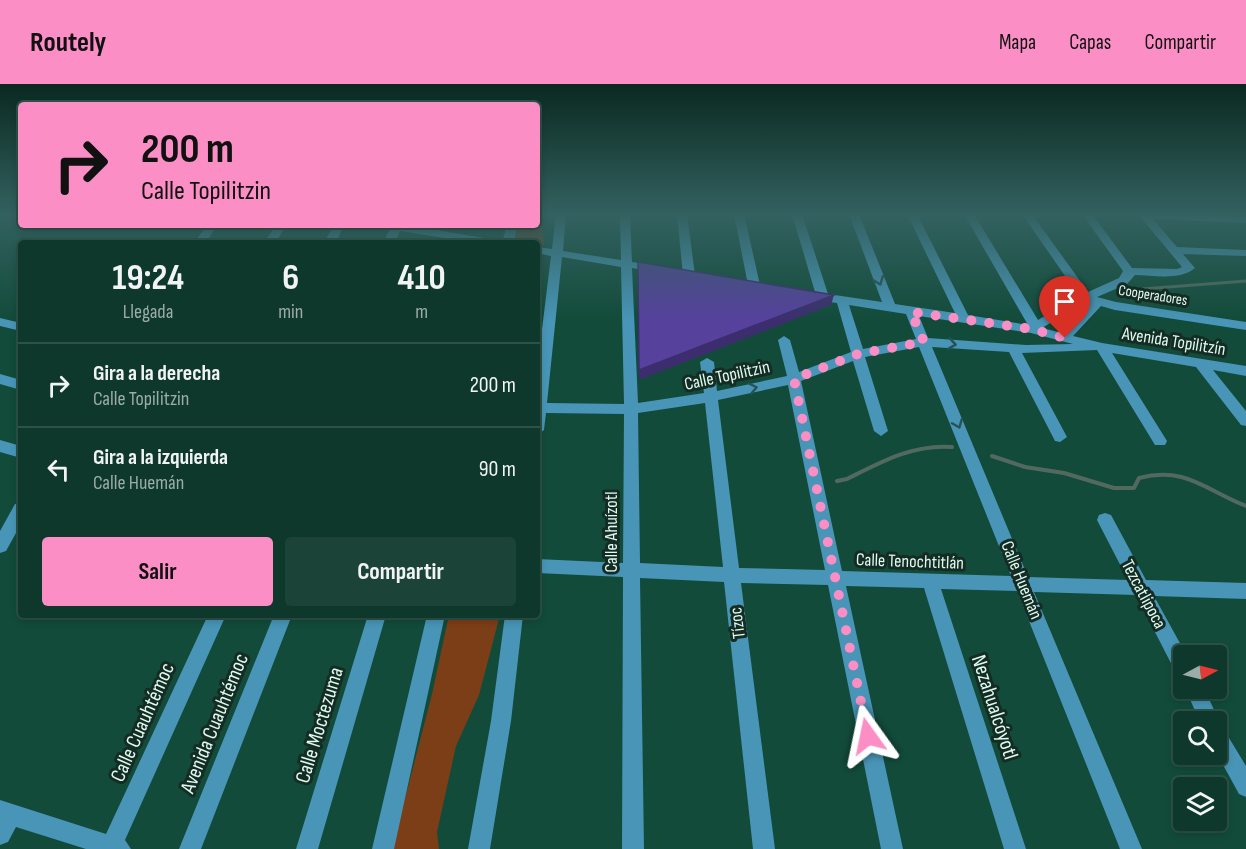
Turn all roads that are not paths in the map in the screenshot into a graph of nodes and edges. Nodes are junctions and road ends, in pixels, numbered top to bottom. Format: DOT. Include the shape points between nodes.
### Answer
graph roads {
  1 [pos="540,250"];
  2 [pos="556,250"];
  3 [pos="626,250"];
  4 [pos="683,250"];
  5 [pos="747,250"];
  6 [pos="808,250"];
  7 [pos="868,250"];
  8 [pos="930,250"];
  9 [pos="989,250"];
  10 [pos="1054,250"];
  11 [pos="1113,250"];
  12 [pos="1174,250"];
  13 [pos="556,253"];
  14 [pos="1246,253"];
  15 [pos="626,264"];
  16 [pos="1129,271"];
  17 [pos="754,285"];
  18 [pos="800,294"];
  19 [pos="822,298"];
  20 [pos="1092,299"];
  21 [pos="842,301"];
  22 [pos="890,308"];
  23 [pos="911,312"];
  24 [pos="964,319"];
  25 [pos="0,322"];
  26 [pos="18,326"];
  27 [pos="1246,326"];
  28 [pos="1033,327"];
  29 [pos="1065,338"];
  30 [pos="784,340"];
  31 [pos="924,342"];
  32 [pos="1099,347"];
  33 [pos="1013,348"];
  34 [pos="858,354"];
  35 [pos="707,362"];
  36 [pos="1201,364"];
  37 [pos="1246,371"];
  38 [pos="0,379"];
  39 [pos="794,379"];
  40 [pos="18,384"];
  41 [pos="711,397"];
  42 [pos="540,408"];
  43 [pos="631,409"];
  44 [pos="1246,421"];
  45 [pos="881,431"];
  46 [pos="1060,436"];
  47 [pos="1160,441"];
  48 [pos="0,446"];
  49 [pos="18,451"];
  50 [pos="18,514"];
  51 [pos="1106,520"];
  52 [pos="10,529"];
  53 [pos="0,546"];
  54 [pos="540,566"];
  55 [pos="631,569"];
  56 [pos="732,575"];
  57 [pos="835,578"];
  58 [pos="930,580"];
  59 [pos="1023,584"];
  60 [pos="1140,587"];
  61 [pos="1246,591"];
  62 [pos="216,618"];
  63 [pos="281,618"];
  64 [pos="376,618"];
  65 [pos="435,618"];
  66 [pos="514,618"];
  67 [pos="1173,648"];
  68 [pos="1227,752"];
  69 [pos="1246,787"];
  70 [pos="5,813"];
  71 [pos="0,834"];
  72 [pos="114,848"];
  73 [pos="190,849"];
  74 [pos="307,849"];
  75 [pos="383,849"];
  76 [pos="479,849"];
  77 [pos="633,849"];
  78 [pos="764,849"];
  79 [pos="892,849"];
  80 [pos="1015,849"];
  81 [pos="1131,849"];
  1 -- 13 [label="street"];
  2 -- 13 [label="street"];
  3 -- 15 [label="street, Calle Ahuízotl"];
  4 -- 15 [label="street" via="684,274"];
  5 -- 17 [label="street"];
  6 -- 19 [label="street"];
  7 -- 22 [label="street, one-way"];
  8 -- 24 [label="street"];
  9 -- 28 [label="street"];
  10 -- 20 [label="street"];
  11 -- 16 [label="street"];
  12 -- 14 [label="street"];
  12 -- 16 [label="street" via="1188,270"];
  13 -- 15 [label="street"];
  13 -- 42 [label="street"];
  15 -- 43 [label="street, Calle Ahuízotl"];
  16 -- 20 [label="street" via="1124,281"];
  18 -- 19 [label="street"];
  19 -- 21 [label="street"];
  20 -- 27 [label="street, Cooperadores"];
  20 -- 28 [label="street"];
  20 -- 29 [label="street"];
  21 -- 22 [label="street"];
  21 -- 34 [label="street"];
  22 -- 23 [label="street"];
  23 -- 24 [label="street"];
  23 -- 31 [label="street, Calle Huemán"];
  24 -- 28 [label="street"];
  25 -- 26 [label="street"];
  28 -- 29 [label="street"];
  29 -- 32 [label="street"];
  30 -- 39 [label="street"];
  31 -- 33 [label="street, Calle Topilitzin, one-way"];
  31 -- 34 [label="street, Calle Topilitzin"];
  31 -- 59 [label="street, Calle Huemán, one-way"];
  32 -- 33 [label="street, Calle Topilitzin"];
  32 -- 36 [label="street, Avenida Topilitzín"];
  32 -- 47 [label="street"];
  33 -- 46 [label="street"];
  34 -- 39 [label="street, Calle Topilitzin"];
  34 -- 45 [label="street"];
  35 -- 41 [label="street, Tízoc"];
  36 -- 37 [label="street, Avenida Topilitzín"];
  36 -- 44 [label="street"];
  38 -- 40 [label="street"];
  41 -- 39 [label="street, Calle Topilitzin, one-way"];
  39 -- 57 [label="street"];
  41 -- 43 [label="street, Calle Topilitzin"];
  41 -- 56 [label="street, Tízoc"];
  42 -- 43 [label="street, Calle Topilitzin"];
  43 -- 55 [label="street, Calle Ahuízotl"];
  48 -- 49 [label="street"];
  50 -- 52 [label="street"];
  51 -- 60 [label="street, Tezcatlipoca"];
  52 -- 53 [label="street"];
  54 -- 55 [label="street, Calle Tenochtitlán"];
  55 -- 56 [label="street, Calle Tenochtitlán"];
  55 -- 77 [label="street, Calle Ahuízotl"];
  56 -- 57 [label="street, Calle Tenochtitlán"];
  56 -- 78 [label="street, Tízoc"];
  57 -- 58 [label="street, Calle Tenochtitlán"];
  57 -- 79 [label="street"];
  58 -- 59 [label="street, Calle Tenochtitlán"];
  58 -- 80 [label="street, Nezahualcóyotl"];
  59 -- 60 [label="street, Calle Tenochtitlán"];
  59 -- 81 [label="street, Calle Huemán"];
  60 -- 61 [label="street, Calle Tenochtitlán"];
  60 -- 67 [label="street, Tezcatlipoca"];
  62 -- 72 [label="street, Calle Cuauhtémoc"];
  63 -- 73 [label="street, Avenida Cuauhtémoc"];
  64 -- 74 [label="street, Calle Moctezuma"];
  65 -- 75 [label="street"];
  66 -- 76 [label="street"];
  68 -- 69 [label="street"];
  70 -- 71 [label="street"];
  70 -- 72 [label="street"];
}
